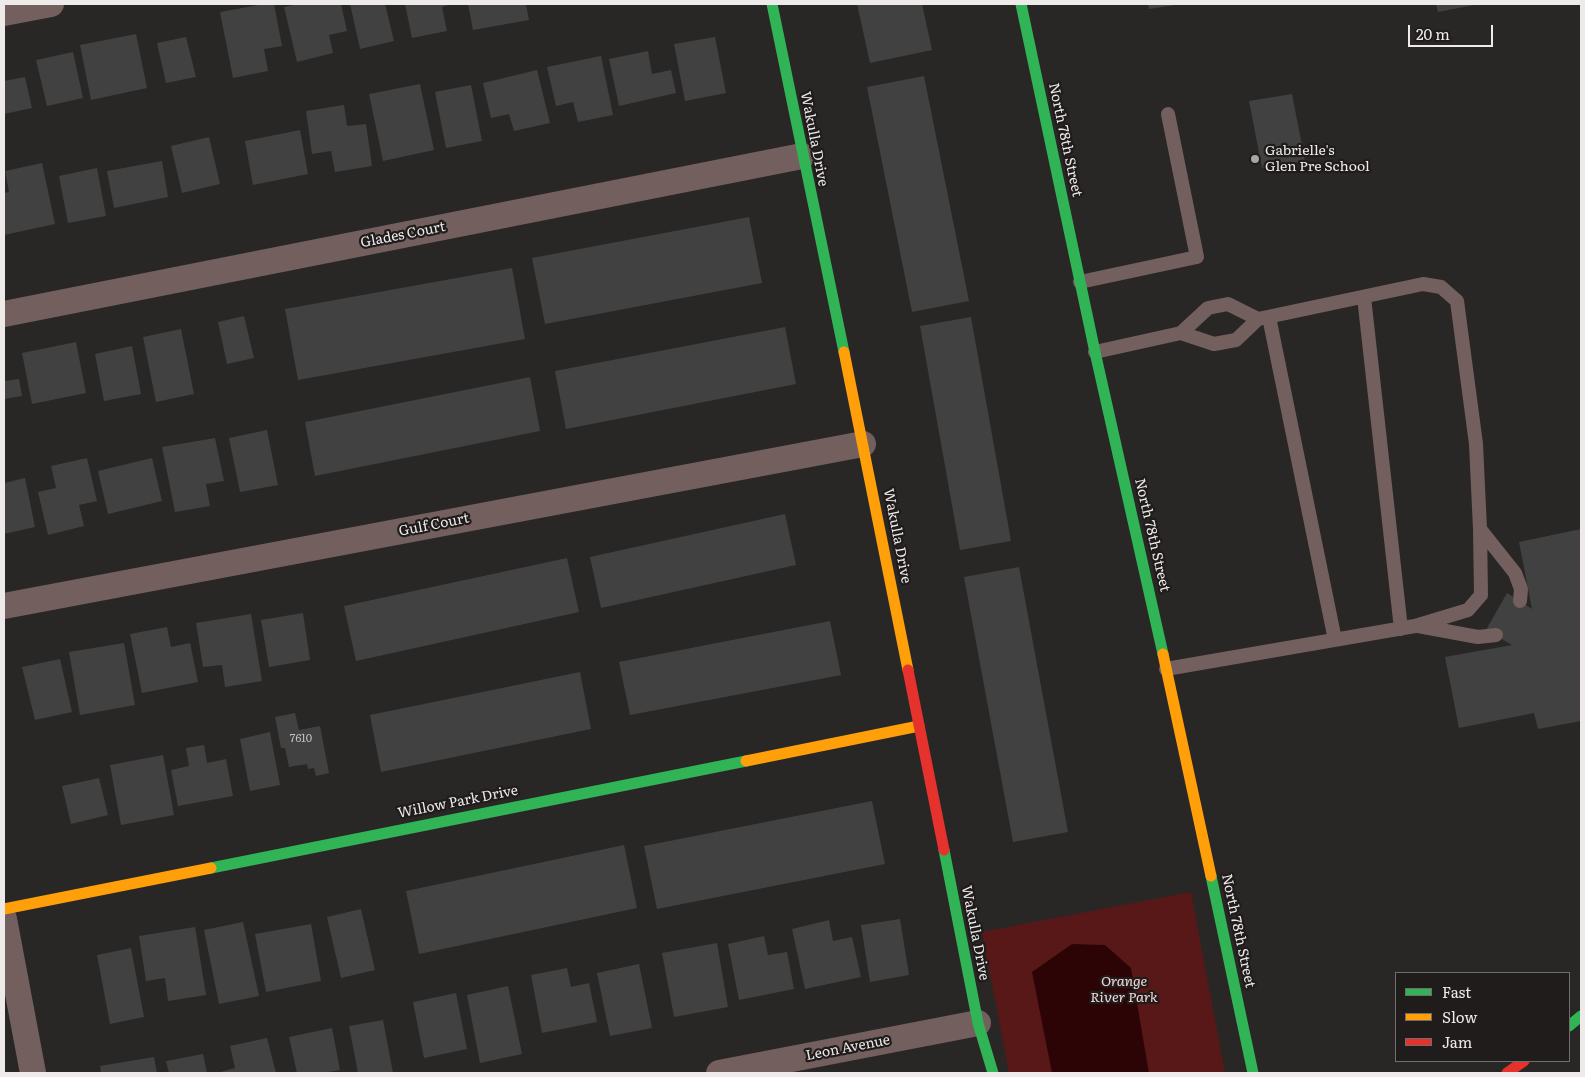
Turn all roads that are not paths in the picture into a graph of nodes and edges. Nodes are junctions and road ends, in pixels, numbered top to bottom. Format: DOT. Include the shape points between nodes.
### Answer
graph roads {
  1 [pos="51,4"];
  2 [pos="772,4"];
  3 [pos="1021,4"];
  4 [pos="4,13"];
  5 [pos="1168,114"];
  6 [pos="802,156"];
  7 [pos="1080,282"];
  8 [pos="1364,297"];
  9 [pos="4,314"];
  10 [pos="1264,318"];
  11 [pos="1181,333"];
  12 [pos="1095,352"];
  13 [pos="863,444"];
  14 [pos="1480,529"];
  15 [pos="1520,601"];
  16 [pos="4,606"];
  17 [pos="1415,626"];
  18 [pos="1401,628"];
  19 [pos="1496,635"];
  20 [pos="1335,640"];
  21 [pos="1166,669"];
  22 [pos="919,726"];
  23 [pos="4,909"];
  24 [pos="4,918"];
  25 [pos="1581,1016"];
  26 [pos="978,1023"];
  27 [pos="1570,1025"];
  28 [pos="1523,1062"];
  29 [pos="33,1073"];
  30 [pos="719,1073"];
  31 [pos="992,1073"];
  32 [pos="1253,1073"];
  33 [pos="1508,1073"];
  1 -- 4 [label="street"];
  2 -- 6 [label="street, Wakulla Drive"];
  3 -- 7 [label="street, North 78th Street"];
  5 -- 7 [label="lane" via="1197,257"];
  6 -- 9 [label="street, Glades Court"];
  6 -- 13 [label="street, Wakulla Drive"];
  7 -- 12 [label="street, North 78th Street"];
  8 -- 10 [label="lane"];
  8 -- 14 [label="lane" via="1423,284 1441,287 1457,301 1476,444"];
  8 -- 18 [label="lane"];
  10 -- 11 [label="lane" via="1236,340 1214,344"];
  10 -- 11 [label="lane" via="1228,304 1208,308"];
  10 -- 20 [label="lane"];
  11 -- 12 [label="lane"];
  12 -- 21 [label="street, North 78th Street"];
  13 -- 16 [label="street, Gulf Court"];
  13 -- 22 [label="street, Wakulla Drive"];
  14 -- 15 [label="lane" via="1515,573 1521,589"];
  14 -- 17 [label="lane" via="1481,595 1468,610"];
  17 -- 18 [label="lane"];
  17 -- 19 [label="lane" via="1470,636"];
  18 -- 20 [label="lane"];
  20 -- 21 [label="lane"];
  21 -- 32 [label="street, North 78th Street"];
  22 -- 23 [label="street, Willow Park Drive"];
  22 -- 26 [label="street, Wakulla Drive"];
  24 -- 29 [label="street"];
  25 -- 27 [label="street"];
  26 -- 30 [label="street, Leon Avenue"];
  26 -- 31 [label="street, Wakulla Drive"];
  28 -- 33 [label="street"];
}
